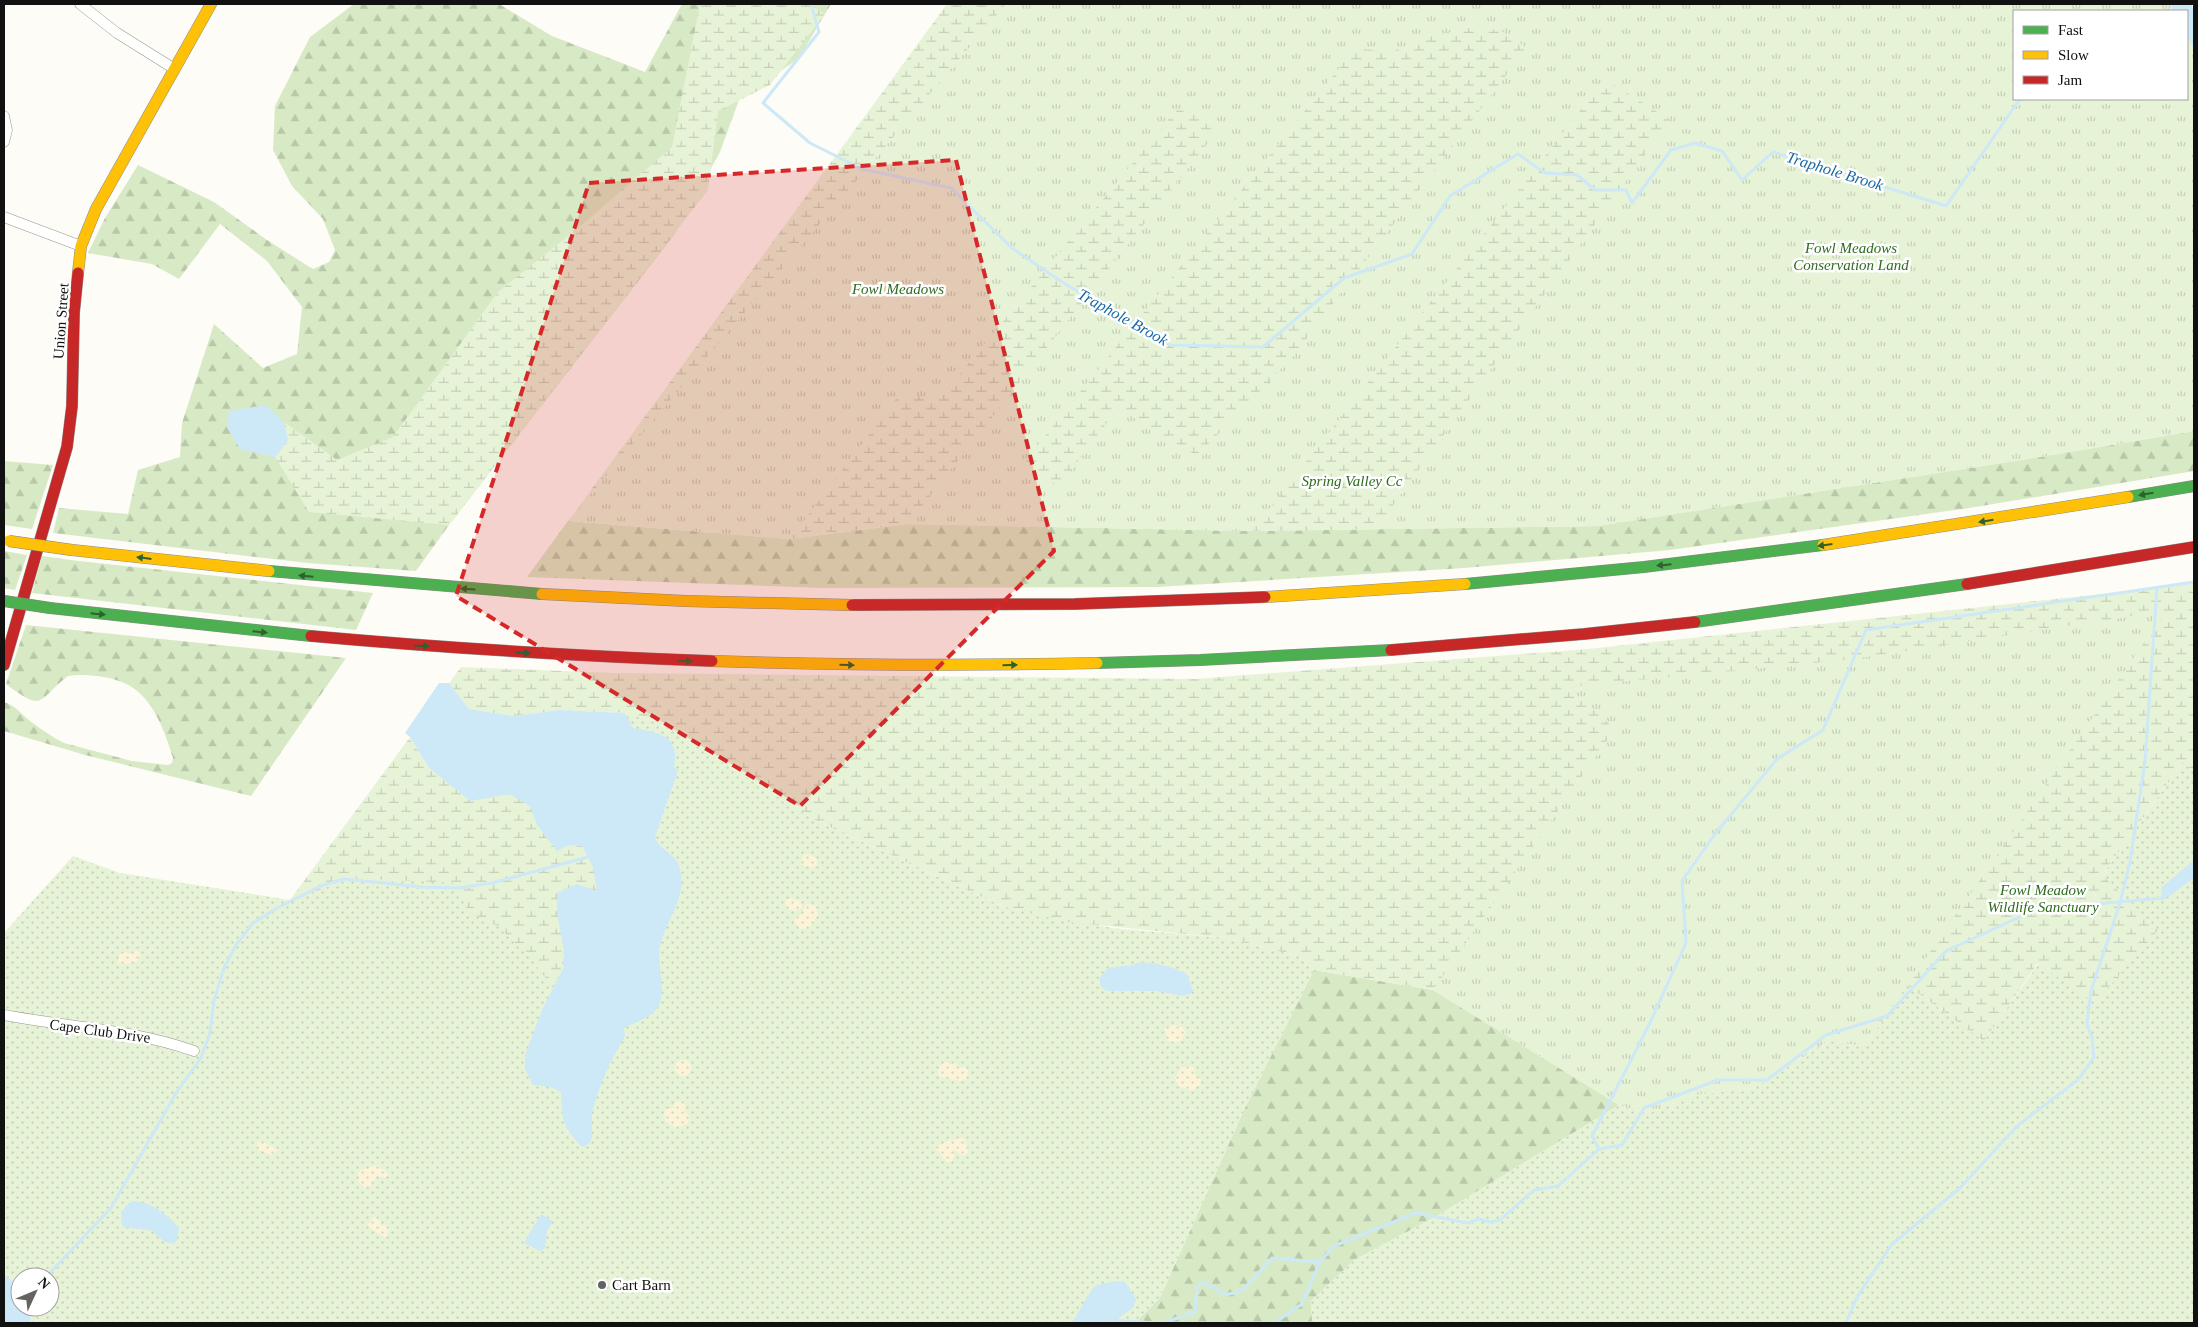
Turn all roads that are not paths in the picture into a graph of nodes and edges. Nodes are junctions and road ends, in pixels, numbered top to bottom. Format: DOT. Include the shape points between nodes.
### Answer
graph roads {
  1 [pos="80,4"];
  2 [pos="211,4"];
  3 [pos="173,68"];
  4 [pos="4,116"];
  5 [pos="4,142"];
  6 [pos="4,217"];
  7 [pos="81,246"];
  8 [pos="2194,486"];
  9 [pos="6,541"];
  10 [pos="2194,547"];
  11 [pos="4,601"];
  12 [pos="4,665"];
  13 [pos="4,1015"];
  14 [pos="194,1051"];
  1 -- 3 [label="street" via="117,33"];
  2 -- 3 [label="main road, Union Street"];
  3 -- 7 [label="main road, Union Street" via="96,209"];
  4 -- 5 [label="street" via="7,130"];
  6 -- 7 [label="street"];
  7 -- 12 [label="main road, Union Street" via="67,447"];
  8 -- 9 [label="main road, one-way, bridge" via="1940,528 1662,565 1374,591 1093,604 849,605 577,596 325,577"];
  11 -- 10 [label="main road, one-way, bridge" via="312,637 565,656 811,665 1092,664 1366,652 1591,633 1853,602"];
  13 -- 14 [label="street, Cape Club Drive" via="134,1034"];
}
